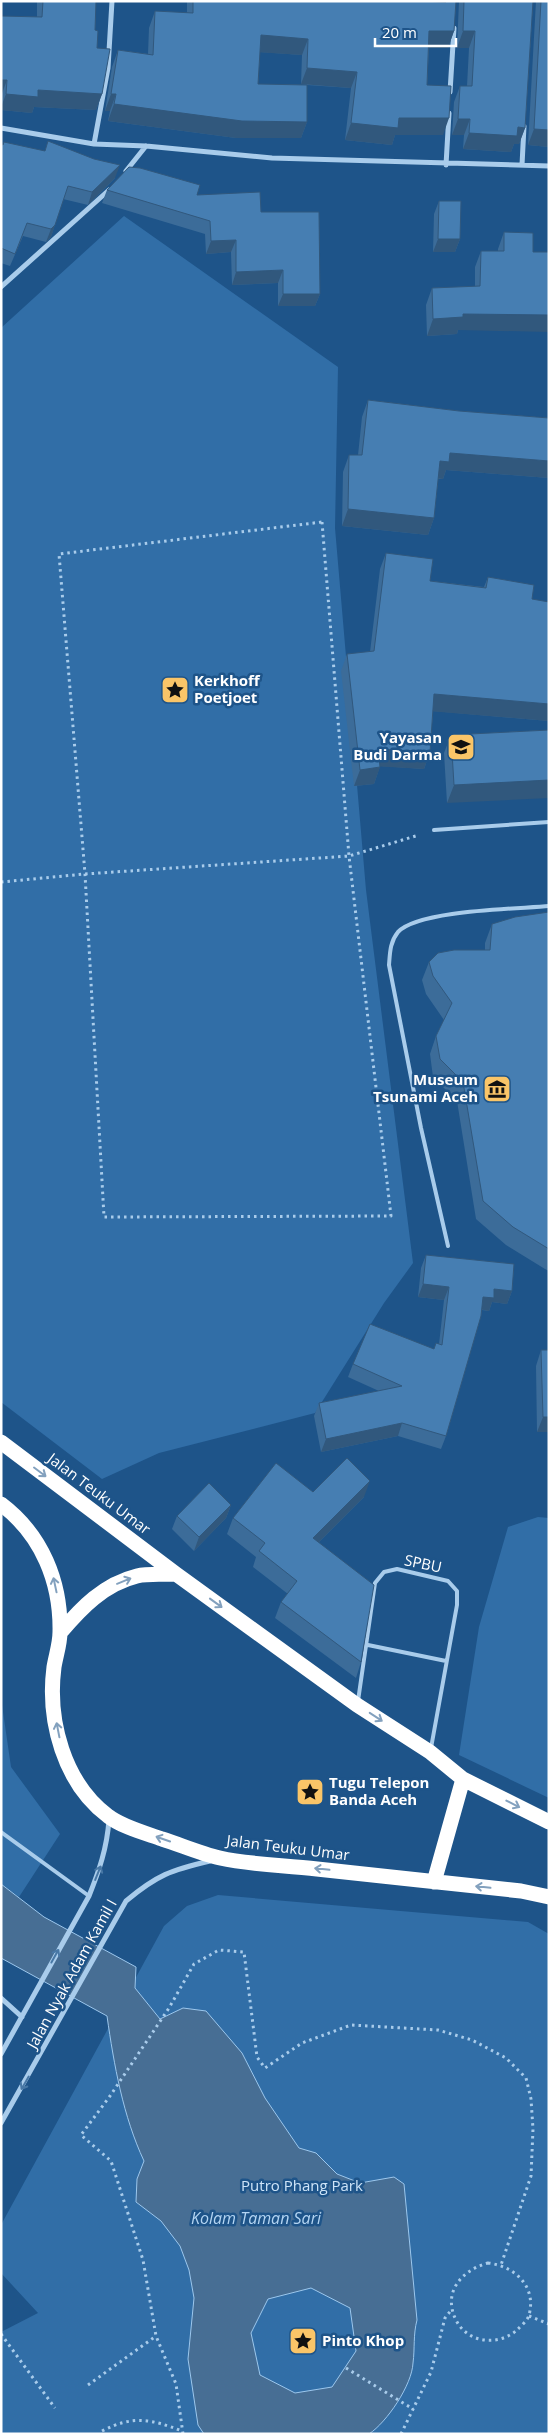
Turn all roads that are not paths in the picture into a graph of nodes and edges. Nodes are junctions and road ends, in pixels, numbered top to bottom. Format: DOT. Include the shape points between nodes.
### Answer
graph roads {
  1 [pos="112,1"];
  2 [pos="454,21"];
  3 [pos="450,98"];
  4 [pos="450,108"];
  5 [pos="525,117"];
  6 [pos="1,128"];
  7 [pos="94,144"];
  8 [pos="146,146"];
  9 [pos="446,165"];
  10 [pos="522,165"];
  11 [pos="549,166"];
  12 [pos="123,175"];
  13 [pos="117,182"];
  14 [pos="1,287"];
  15 [pos="549,822"];
  16 [pos="434,830"];
  17 [pos="549,906"];
  18 [pos="448,1246"];
  19 [pos="1,1442"];
  20 [pos="1,1504"];
  21 [pos="176,1574"];
  22 [pos="60,1633"];
  23 [pos="368,1645"];
  24 [pos="446,1661"];
  25 [pos="357,1705"];
  26 [pos="430,1752"];
  27 [pos="463,1779"];
  28 [pos="109,1817"];
  29 [pos="549,1822"];
  30 [pos="1,1832"];
  31 [pos="220,1858"];
  32 [pos="434,1882"];
  33 [pos="521,1891"];
  34 [pos="89,1896"];
  35 [pos="549,1897"];
  36 [pos="549,1908"];
  37 [pos="1,1998"];
  38 [pos="22,2017"];
  39 [pos="2,2052"];
  40 [pos="1,2123"];
  1 -- 7 [label="street" via="108,68"];
  2 -- 3 [label="street"];
  4 -- 9 [label="street"];
  5 -- 10 [label="street"];
  6 -- 7 [label="street"];
  7 -- 8 [label="street"];
  8 -- 9 [label="street" via="272,158"];
  8 -- 12 [label="street"];
  9 -- 10 [label="street"];
  10 -- 11 [label="street"];
  13 -- 14 [label="street"];
  15 -- 16 [label="lane"];
  17 -- 18 [label="lane" via="442,915 420,920 399,931 390,944 389,965"];
  19 -- 21 [label="highway, Jalan Teuku Umar, one-way"];
  22 -- 20 [label="highway, Jalan Teuku Umar, one-way" via="56,1585 47,1558 12,1512"];
  22 -- 21 [label="highway, one-way" via="82,1606 111,1586 138,1576"];
  21 -- 25 [label="highway, Jalan Teuku Umar, one-way"];
  28 -- 22 [label="highway, Jalan Teuku Umar, one-way" via="73,1778 62,1752 54,1711 54,1669"];
  23 -- 24 [label="lane"];
  23 -- 24 [label="lane, SPBU" via="375,1583 384,1572 397,1569 448,1581 456,1591 457,1605"];
  23 -- 25 [label="lane, SPBU"];
  24 -- 26 [label="lane, SPBU"];
  25 -- 26 [label="highway, Jalan Teuku Umar, one-way"];
  26 -- 27 [label="highway, Jalan Teuku Umar"];
  27 -- 29 [label="highway, Jalan Teuku Umar, one-way"];
  27 -- 32 [label="highway"];
  31 -- 28 [label="highway, Jalan Teuku Umar, one-way" via="147,1834"];
  34 -- 28 [label="street, Jalan Nyak Adam Kamil I, one-way" via="101,1868 108,1840"];
  30 -- 34 [label="lane"];
  32 -- 31 [label="highway, Jalan Teuku Umar, one-way"];
  31 -- 40 [label="street, Jalan Nyak Adam Kamil I, one-way" via="174,1869 148,1883 126,1902"];
  33 -- 32 [label="highway, Jalan Teuku Umar, one-way"];
  33 -- 35 [label="highway, Jalan Teuku Umar"];
  33 -- 36 [label="highway"];
  38 -- 34 [label="street, Jalan Nyak Adam Kamil I, one-way"];
  37 -- 38 [label="street"];
  38 -- 39 [label="street, Jalan Nyak Adam Kamil I"];
}
